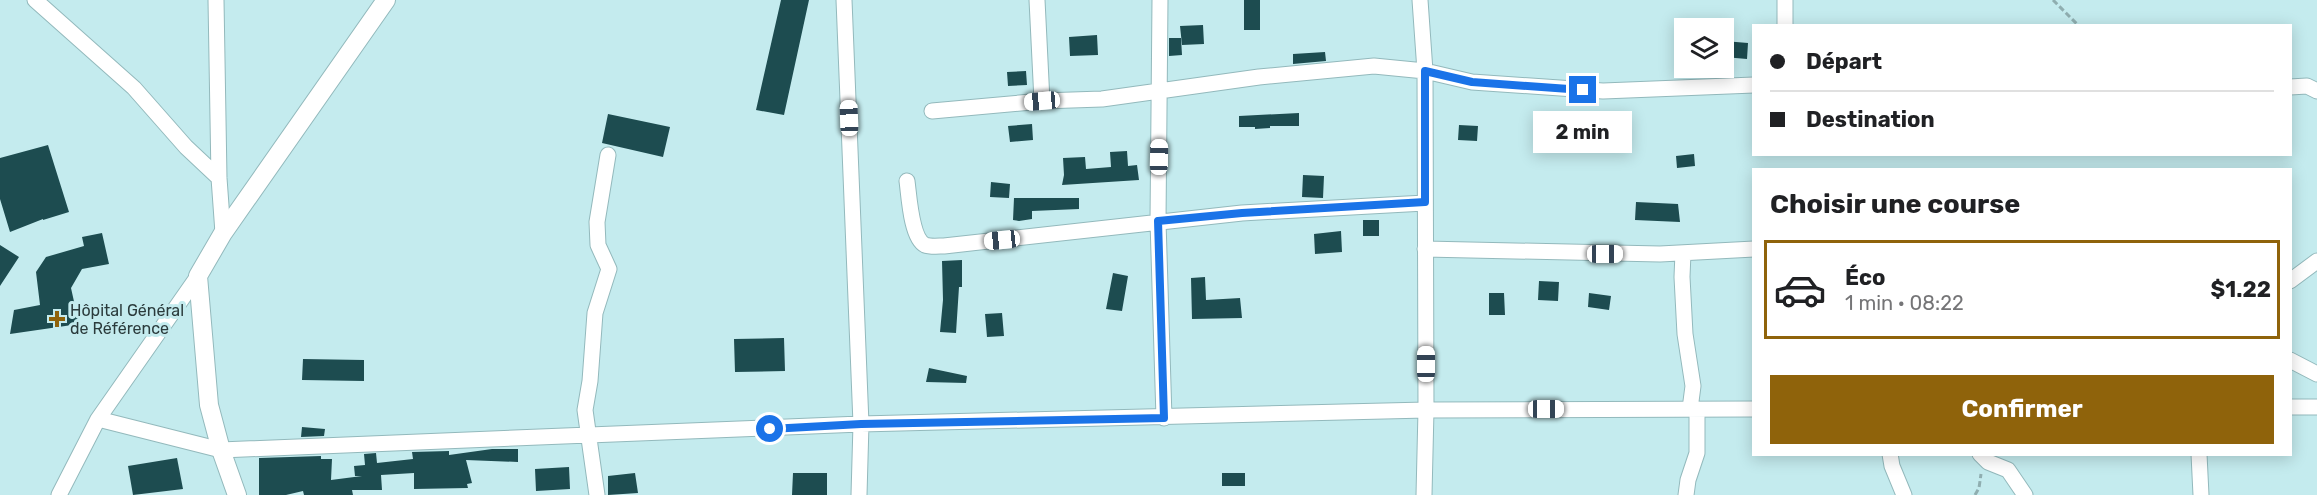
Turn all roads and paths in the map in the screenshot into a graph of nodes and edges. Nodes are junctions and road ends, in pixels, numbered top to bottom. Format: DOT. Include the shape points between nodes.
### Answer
graph roads {
  1 [pos="35,0"];
  2 [pos="216,0"];
  3 [pos="386,0"];
  4 [pos="844,0"];
  5 [pos="1037,0"];
  6 [pos="1160,0"];
  7 [pos="1420,0"];
  8 [pos="1785,0"];
  9 [pos="2053,0"];
  10 [pos="1785,24"];
  11 [pos="2077,24"];
  12 [pos="1425,71"];
  13 [pos="1752,85"];
  14 [pos="2292,87"];
  15 [pos="2317,91"];
  16 [pos="1161,92"];
  17 [pos="1042,101"];
  18 [pos="932,111"];
  19 [pos="608,155"];
  20 [pos="219,178"];
  21 [pos="907,181"];
  22 [pos="1425,202"];
  23 [pos="1158,221"];
  24 [pos="223,233"];
  25 [pos="1425,249"];
  26 [pos="1752,249"];
  27 [pos="1683,253"];
  28 [pos="2317,261"];
  29 [pos="198,276"];
  30 [pos="2292,280"];
  31 [pos="2292,361"];
  32 [pos="2317,374"];
  33 [pos="1693,386"];
  34 [pos="2317,406"];
  35 [pos="2292,407"];
  36 [pos="1752,408"];
  37 [pos="1694,409"];
  38 [pos="1717,409"];
  39 [pos="1426,410"];
  40 [pos="1164,418"];
  41 [pos="98,419"];
  42 [pos="861,424"];
  43 [pos="590,437"];
  44 [pos="220,450"];
  45 [pos="1890,456"];
  46 [pos="2199,456"];
  47 [pos="1984,458"];
  48 [pos="59,495"];
  49 [pos="237,495"];
  50 [pos="597,495"];
  51 [pos="860,495"];
  52 [pos="1424,495"];
  53 [pos="1686,495"];
  54 [pos="1904,495"];
  55 [pos="1975,495"];
  56 [pos="2025,495"];
  57 [pos="2201,495"];
  1 -- 20 [label="street" via="134,88"];
  2 -- 20 [label="street"];
  3 -- 24 [label="street"];
  4 -- 42 [label="street"];
  5 -- 17 [label="street"];
  6 -- 16 [label="street"];
  7 -- 12 [label="street"];
  8 -- 10 [label="street"];
  9 -- 11 [label="path"];
  12 -- 13 [label="street" via="1472,82 1603,91"];
  12 -- 16 [label="street" via="1374,66 1259,77"];
  12 -- 22 [label="street"];
  14 -- 15 [label="street" via="2307,86"];
  16 -- 17 [label="street"];
  16 -- 23 [label="street"];
  17 -- 18 [label="street"];
  19 -- 43 [label="street" via="597,229 598,245 609,269 595,313 585,410"];
  20 -- 24 [label="street"];
  21 -- 23 [label="street" via="915,231 925,245"];
  22 -- 23 [label="street"];
  22 -- 25 [label="street"];
  23 -- 40 [label="street"];
  24 -- 29 [label="street"];
  25 -- 27 [label="street"];
  25 -- 39 [label="street"];
  26 -- 27 [label="street"];
  27 -- 33 [label="street" via="1685,334"];
  28 -- 30 [label="street"];
  29 -- 41 [label="street"];
  29 -- 44 [label="street" via="209,405"];
  31 -- 32 [label="street"];
  33 -- 37 [label="street"];
  33 -- 38 [label="street"];
  34 -- 35 [label="street"];
  36 -- 38 [label="street"];
  37 -- 38 [label="street"];
  37 -- 39 [label="street"];
  37 -- 53 [label="street" via="1697,453"];
  39 -- 40 [label="street"];
  39 -- 52 [label="street"];
  40 -- 42 [label="street"];
  41 -- 44 [label="street"];
  41 -- 48 [label="street"];
  42 -- 43 [label="street"];
  42 -- 51 [label="street"];
  43 -- 44 [label="street"];
  43 -- 50 [label="street"];
  44 -- 49 [label="street"];
  45 -- 54 [label="street"];
  46 -- 57 [label="street"];
  47 -- 55 [label="path"];
  47 -- 56 [label="street" via="2008,470"];
}
